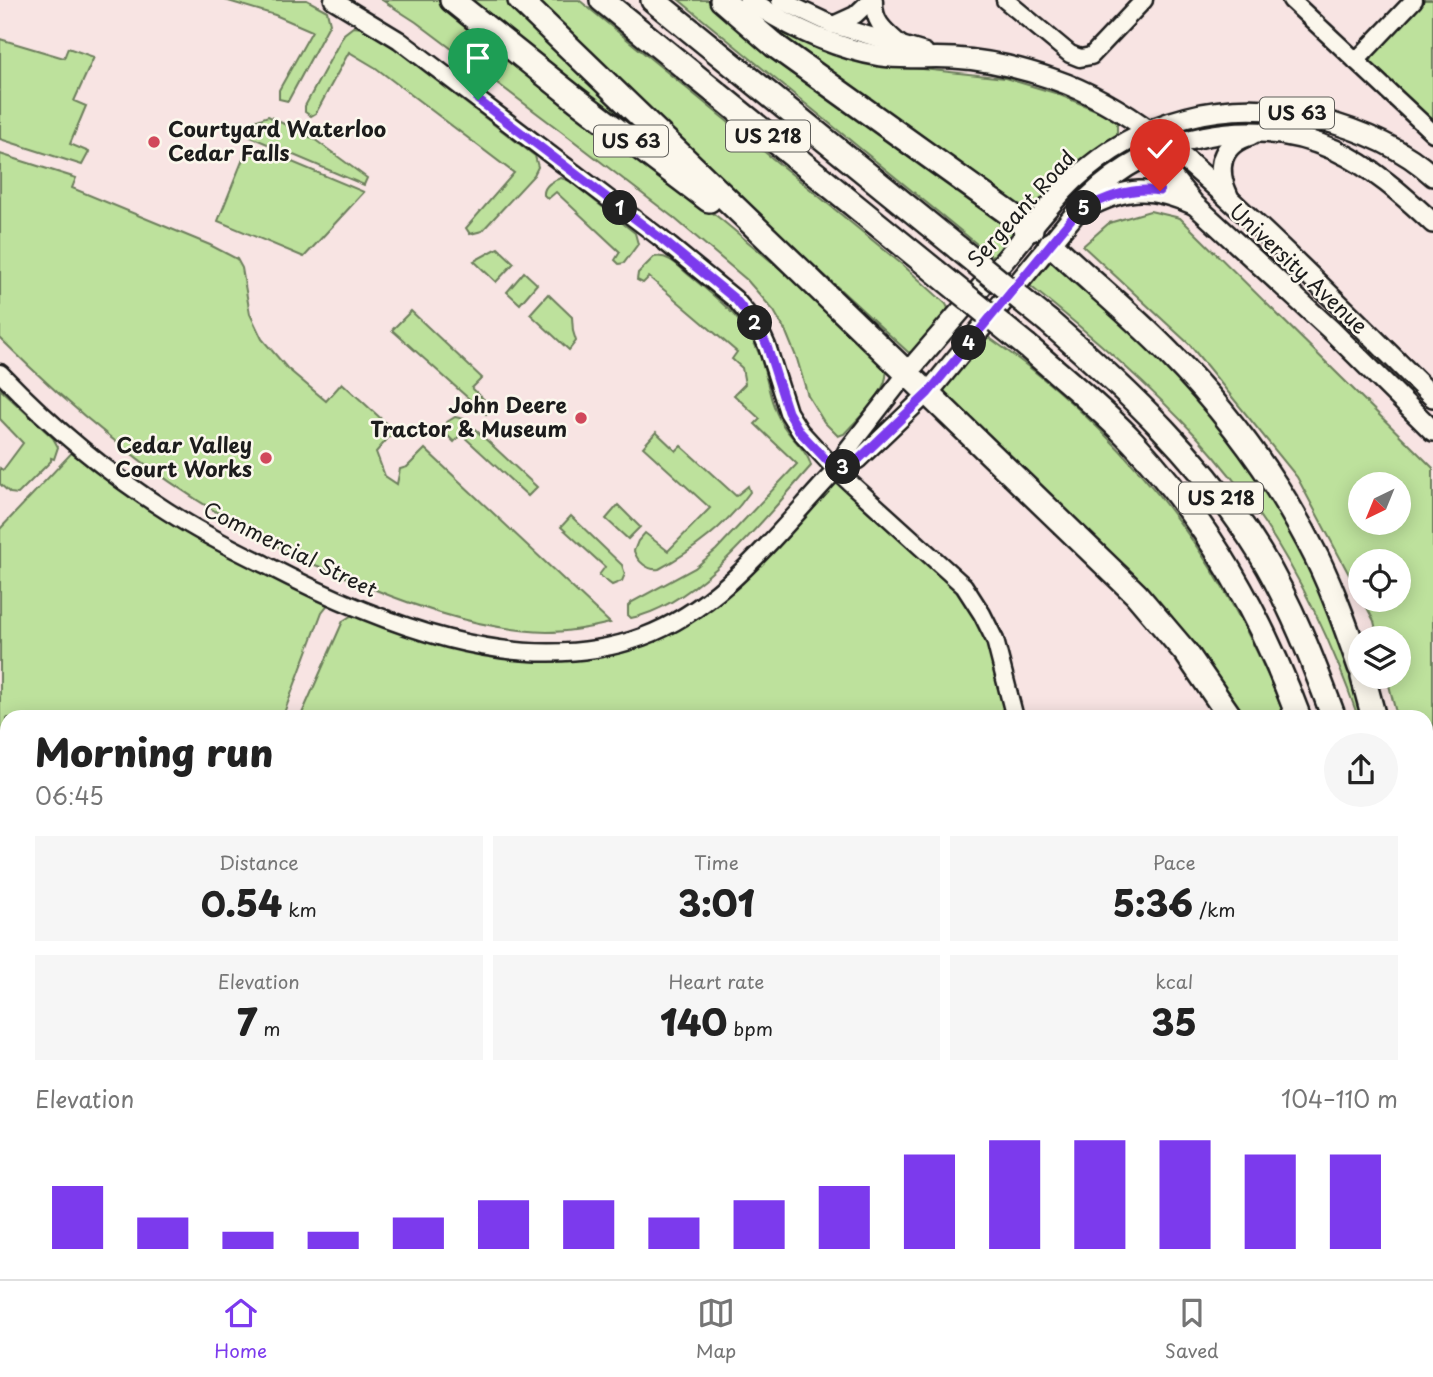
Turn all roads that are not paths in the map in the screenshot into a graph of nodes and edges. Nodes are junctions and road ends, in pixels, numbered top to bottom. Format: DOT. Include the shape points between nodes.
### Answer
graph roads {
  1 [pos="334,0"];
  2 [pos="452,0"];
  3 [pos="520,0"];
  4 [pos="602,0"];
  5 [pos="653,0"];
  6 [pos="662,0"];
  7 [pos="722,0"];
  8 [pos="749,0"];
  9 [pos="780,0"];
  10 [pos="872,0"];
  11 [pos="1005,0"];
  12 [pos="1144,0"];
  13 [pos="1291,0"];
  14 [pos="1414,0"];
  15 [pos="833,25"];
  16 [pos="685,26"];
  17 [pos="905,48"];
  18 [pos="953,58"];
  19 [pos="1356,61"];
  20 [pos="1148,130"];
  21 [pos="1261,132"];
  22 [pos="1433,133"];
  23 [pos="1161,149"];
  24 [pos="1433,176"];
  25 [pos="1230,200"];
  26 [pos="1194,204"];
  27 [pos="1077,212"];
  28 [pos="1433,223"];
  29 [pos="1031,229"];
  30 [pos="1051,244"];
  31 [pos="810,281"];
  32 [pos="0,373"];
  33 [pos="908,373"];
  34 [pos="928,393"];
  35 [pos="1433,397"];
  36 [pos="1433,431"];
  37 [pos="836,470"];
  38 [pos="1348,634"];
  39 [pos="1366,689"];
  40 [pos="1013,710"];
  41 [pos="1226,710"];
  42 [pos="1296,710"];
  43 [pos="1331,710"];
  44 [pos="1372,710"];
  1 -- 37 [label="street" via="400,40 735,299 759,328 788,412 800,432"];
  2 -- 31 [label="highway, US 63"];
  3 -- 31 [label="highway"];
  4 -- 42 [label="highway, US 218, bridge" via="1027,346 1131,440 1208,534 1253,610"];
  5 -- 16 [label="highway, US 218"];
  6 -- 16 [label="highway"];
  7 -- 29 [label="highway" via="774,45"];
  8 -- 18 [label="main road" via="850,49 907,59"];
  9 -- 15 [label="street, University Avenue"];
  10 -- 15 [label="street"];
  10 -- 17 [label="street" via="877,22"];
  11 -- 12 [label="street" via="1080,58 1091,56"];
  13 -- 19 [label="street"];
  14 -- 19 [label="street"];
  15 -- 17 [label="street, University Avenue"];
  16 -- 43 [label="highway, US 218, bridge" via="1049,322 1154,417 1259,552 1305,642"];
  17 -- 18 [label="street, University Avenue"];
  18 -- 20 [label="main road, University Avenue" via="1010,66 1056,80"];
  19 -- 22 [label="street"];
  20 -- 23 [label="main road, University Avenue"];
  20 -- 24 [label="main road, Sergeant Road / US 63" via="1220,110 1300,114 1371,137"];
  20 -- 29 [label="main road, Sergeant Road" via="1087,169"];
  21 -- 23 [label="main road, Sergeant Road / US 63" via="1213,134"];
  21 -- 25 [label="main road" via="1233,143 1223,157 1221,178"];
  21 -- 28 [label="main road, Sergeant Road / US 63" via="1310,142 1357,162"];
  23 -- 25 [label="main road, University Avenue"];
  23 -- 26 [label="main road, University Avenue"];
  23 -- 27 [label="main road, Sergeant Road / US 63" via="1116,173"];
  25 -- 35 [label="main road, University Avenue"];
  26 -- 27 [label="main road" via="1168,193 1138,190 1102,199"];
  26 -- 36 [label="main road, University Avenue"];
  27 -- 30 [label="main road, Sergeant Road / US 63"];
  29 -- 30 [label="main road"];
  29 -- 33 [label="main road, Sergeant Road"];
  30 -- 34 [label="main road, Sergeant Road / US 63"];
  30 -- 38 [label="highway" via="1166,350 1221,410 1282,496 1317,557"];
  31 -- 33 [label="highway, US 63"];
  32 -- 37 [label="street, Commercial Street" via="122,479 222,543 360,610 512,651 581,653 644,637 674,622 728,585"];
  33 -- 34 [label="highway, US 63"];
  33 -- 37 [label="street"];
  34 -- 37 [label="street" via="858,460"];
  34 -- 41 [label="highway" via="1136,594 1187,654"];
  37 -- 40 [label="street" via="964,586 995,640"];
  39 -- 44 [label="highway"];
}
